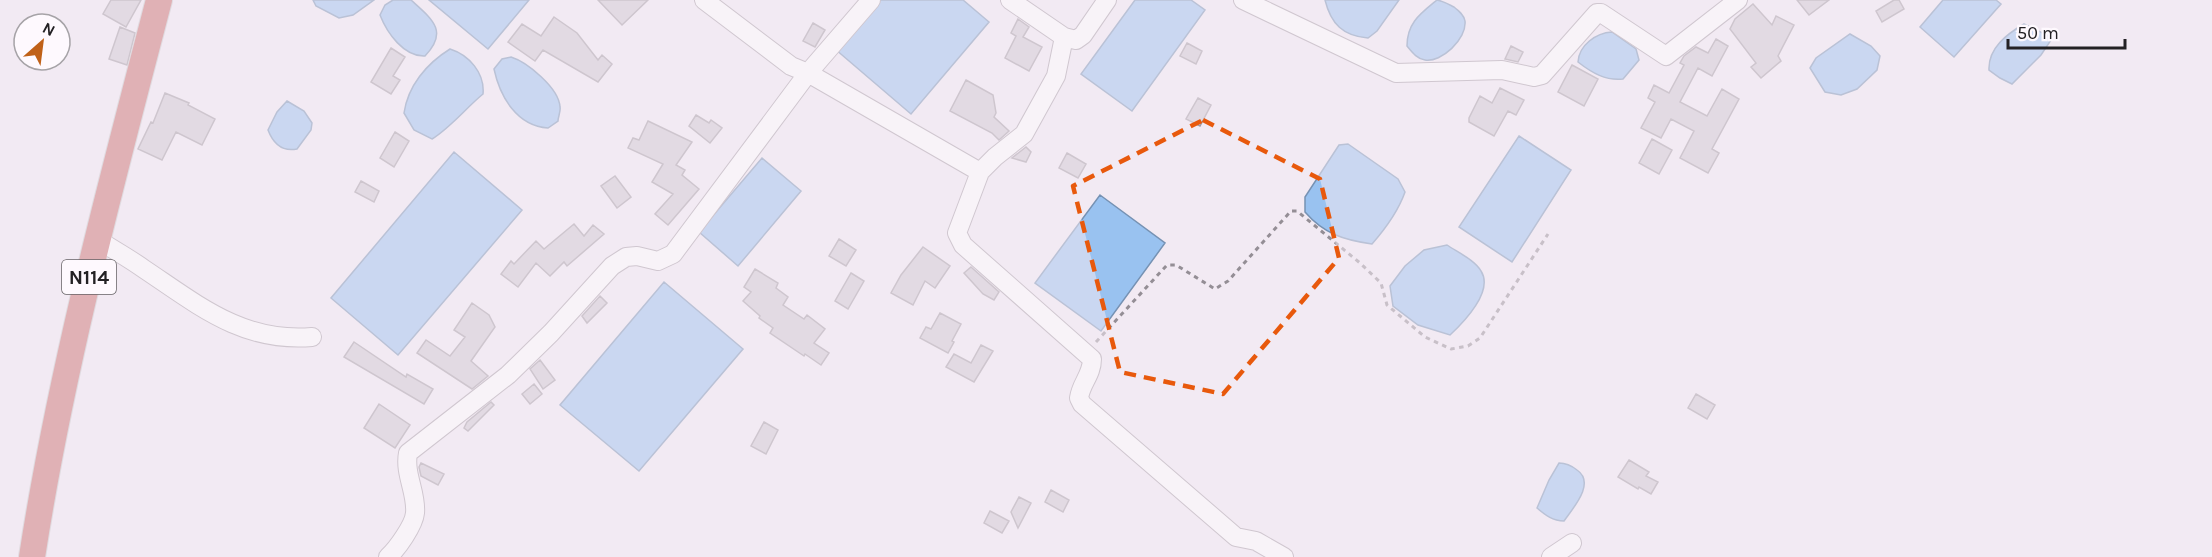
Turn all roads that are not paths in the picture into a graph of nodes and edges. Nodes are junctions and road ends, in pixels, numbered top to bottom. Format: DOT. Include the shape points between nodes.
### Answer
graph roads {
  1 [pos="159,0"];
  2 [pos="704,0"];
  3 [pos="871,0"];
  4 [pos="1010,0"];
  5 [pos="1107,0"];
  6 [pos="1243,0"];
  7 [pos="1738,0"];
  8 [pos="1064,37"];
  9 [pos="808,73"];
  10 [pos="980,172"];
  11 [pos="97,239"];
  12 [pos="312,337"];
  13 [pos="1572,543"];
  14 [pos="32,557"];
  15 [pos="388,557"];
  16 [pos="1284,557"];
  17 [pos="1551,557"];
  1 -- 11 [label="highway, N114"];
  2 -- 9 [label="street" via="791,66"];
  3 -- 9 [label="street"];
  4 -- 8 [label="street"];
  5 -- 8 [label="street" via="1083,35 1076,40"];
  6 -- 7 [label="street" via="1396,73 1502,70 1534,77 1542,75 1597,13 1666,56"];
  8 -- 10 [label="street" via="1056,76 1024,134"];
  9 -- 10 [label="street"];
  9 -- 15 [label="street" via="673,254 658,261 626,257 612,266 508,375 408,453 406,464 416,512"];
  10 -- 16 [label="street" via="957,233 963,246 1092,359 1092,370 1080,390 1082,404 1236,537 1256,541"];
  11 -- 12 [label="street" via="228,322 290,339"];
  11 -- 14 [label="highway, N114" via="45,470"];
  13 -- 17 [label="street"];
}
